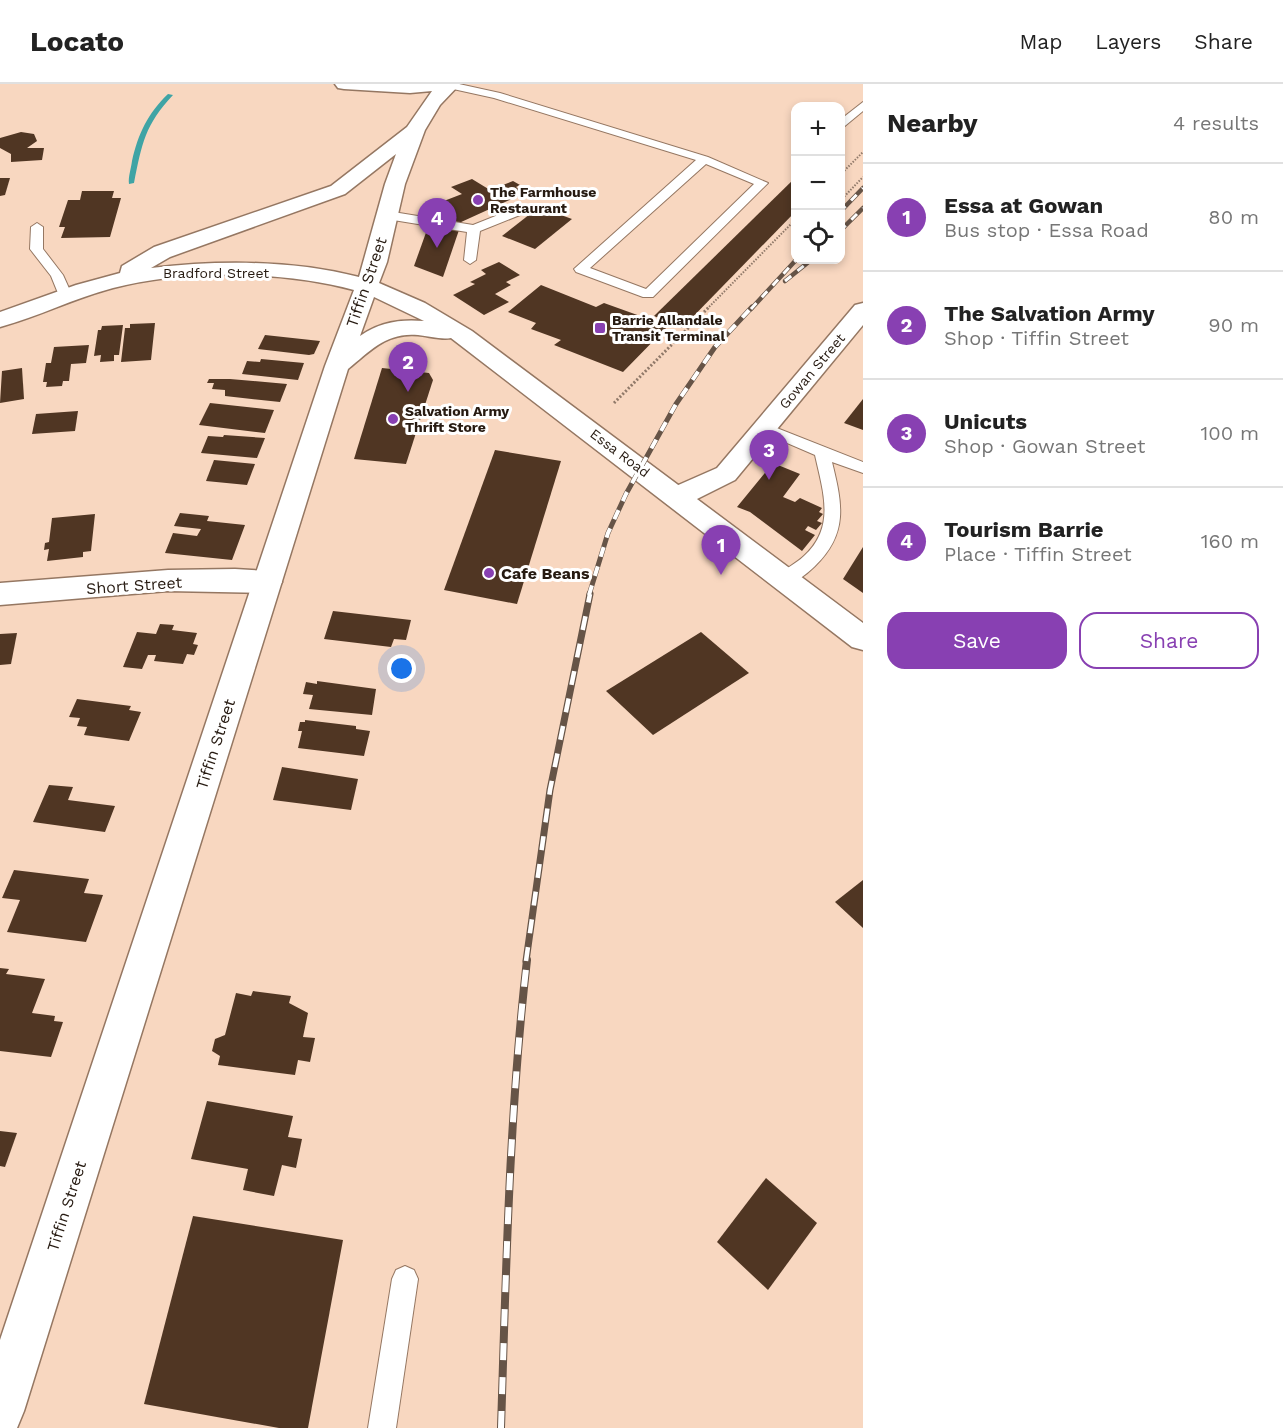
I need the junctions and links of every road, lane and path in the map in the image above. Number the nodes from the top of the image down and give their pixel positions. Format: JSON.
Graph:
{"nodes":[{"id":1,"x":344,"y":84,"type":"edge"},
{"id":2,"x":447,"y":84,"type":"edge"},
{"id":3,"x":863,"y":105,"type":"edge"},
{"id":4,"x":858,"y":115,"type":"edge"},
{"id":5,"x":845,"y":124,"type":"edge"},
{"id":6,"x":415,"y":130,"type":"junction"},
{"id":7,"x":863,"y":152,"type":"edge"},
{"id":8,"x":704,"y":159,"type":"junction"},
{"id":9,"x":845,"y":170,"type":"edge"},
{"id":10,"x":863,"y":177,"type":"edge"},
{"id":11,"x":845,"y":196,"type":"edge"},
{"id":12,"x":521,"y":210,"type":"dead end"},
{"id":13,"x":387,"y":215,"type":"junction"},
{"id":14,"x":791,"y":223,"type":"edge"},
{"id":15,"x":37,"y":227,"type":"dead end"},
{"id":16,"x":474,"y":229,"type":"junction"},
{"id":17,"x":470,"y":260,"type":"dead end"},
{"id":18,"x":114,"y":281,"type":"junction"},
{"id":19,"x":365,"y":286,"type":"junction"},
{"id":20,"x":65,"y":295,"type":"junction"},
{"id":21,"x":863,"y":310,"type":"edge"},
{"id":22,"x":0,"y":320,"type":"edge"},
{"id":23,"x":464,"y":336,"type":"junction"},
{"id":24,"x":337,"y":366,"type":"junction"},
{"id":25,"x":614,"y":404,"type":"dead end"},
{"id":26,"x":764,"y":428,"type":"junction"},
{"id":27,"x":822,"y":452,"type":"junction"},
{"id":28,"x":863,"y":468,"type":"edge"},
{"id":29,"x":677,"y":497,"type":"junction"},
{"id":30,"x":784,"y":580,"type":"junction"},
{"id":31,"x":267,"y":582,"type":"junction"},
{"id":32,"x":0,"y":594,"type":"edge"},
{"id":33,"x":863,"y":639,"type":"edge"},
{"id":34,"x":405,"y":1279,"type":"dead end"},
{"id":35,"x":0,"y":1411,"type":"edge"},
{"id":36,"x":382,"y":1428,"type":"edge"}],
"edges":[{"from":1,"to":2,"type":"street"},
{"from":2,"to":6,"type":"street","name":"Tiffin Street"},
{"from":2,"to":8,"type":"lane"},
{"from":3,"to":4,"type":"lane"},
{"from":4,"to":5,"type":"lane"},
{"from":6,"to":13,"type":"street","name":"Tiffin Street"},
{"from":6,"to":18,"type":"street"},
{"from":7,"to":9,"type":"path"},
{"from":8,"to":8,"type":"lane"},
{"from":10,"to":11,"type":"path"},
{"from":12,"to":16,"type":"lane"},
{"from":13,"to":16,"type":"lane"},
{"from":13,"to":19,"type":"street","name":"Tiffin Street"},
{"from":14,"to":25,"type":"path"},
{"from":15,"to":20,"type":"lane"},
{"from":16,"to":17,"type":"lane"},
{"from":18,"to":19,"type":"street","name":"Bradford Street"},
{"from":18,"to":20,"type":"street","name":"Bradford Street"},
{"from":19,"to":23,"type":"street","name":"Essa Road"},
{"from":19,"to":24,"type":"street","name":"Tiffin Street"},
{"from":20,"to":22,"type":"street","name":"Bradford Street"},
{"from":21,"to":26,"type":"street","name":"Gowan Street"},
{"from":23,"to":24,"type":"street"},
{"from":23,"to":29,"type":"street","name":"Essa Road"},
{"from":24,"to":31,"type":"street","name":"Tiffin Street"},
{"from":26,"to":27,"type":"lane"},
{"from":26,"to":29,"type":"street","name":"Gowan Street"},
{"from":27,"to":28,"type":"lane"},
{"from":27,"to":30,"type":"lane"},
{"from":29,"to":30,"type":"street","name":"Essa Road"},
{"from":30,"to":33,"type":"street","name":"Essa Road"},
{"from":31,"to":32,"type":"street","name":"Short Street"},
{"from":31,"to":35,"type":"street","name":"Tiffin Street"},
{"from":34,"to":36,"type":"lane"}]}
